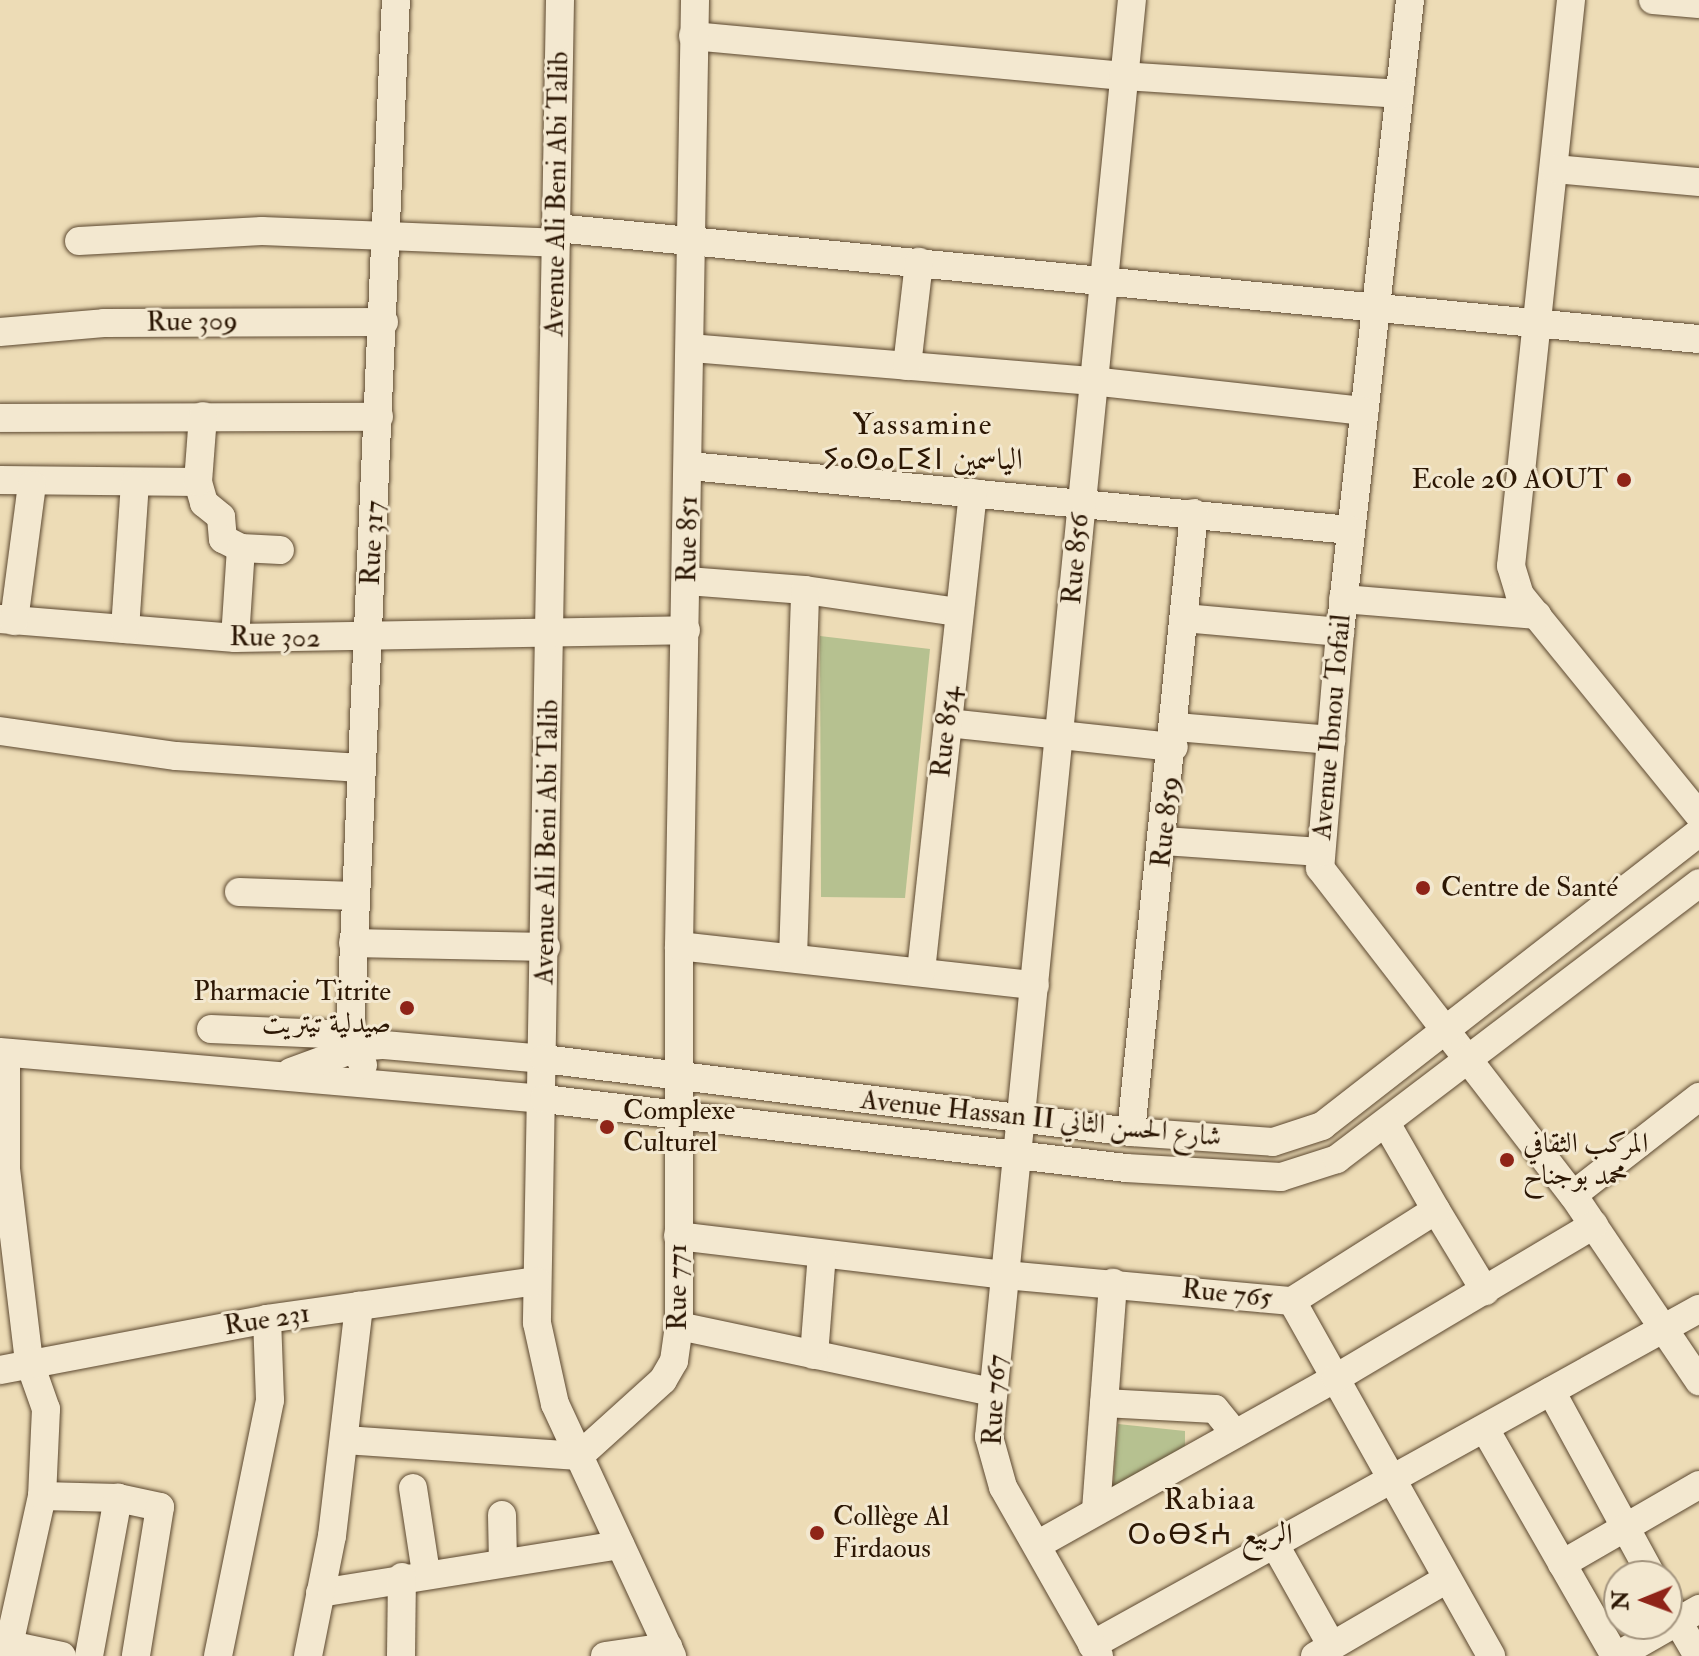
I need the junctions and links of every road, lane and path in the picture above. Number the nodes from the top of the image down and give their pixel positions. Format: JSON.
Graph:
{"nodes":[{"id":1,"x":396,"y":0,"type":"edge"},
{"id":2,"x":560,"y":0,"type":"edge"},
{"id":3,"x":695,"y":0,"type":"edge"},
{"id":4,"x":1132,"y":0,"type":"edge"},
{"id":5,"x":1410,"y":0,"type":"edge"},
{"id":6,"x":1571,"y":0,"type":"edge"},
{"id":7,"x":1653,"y":0,"type":"edge"},
{"id":8,"x":1699,"y":4,"type":"edge"},
{"id":9,"x":693,"y":36,"type":"junction"},
{"id":10,"x":1123,"y":76,"type":"junction"},
{"id":11,"x":1399,"y":94,"type":"junction"},
{"id":12,"x":1555,"y":169,"type":"junction"},
{"id":13,"x":1699,"y":182,"type":"edge"},
{"id":14,"x":383,"y":232,"type":"junction"},
{"id":15,"x":556,"y":236,"type":"junction"},
{"id":16,"x":692,"y":239,"type":"junction"},
{"id":17,"x":79,"y":241,"type":"dead end"},
{"id":18,"x":919,"y":262,"type":"junction"},
{"id":19,"x":1103,"y":277,"type":"junction"},
{"id":20,"x":1376,"y":308,"type":"junction"},
{"id":21,"x":384,"y":322,"type":"junction"},
{"id":22,"x":1537,"y":322,"type":"junction"},
{"id":23,"x":0,"y":332,"type":"edge"},
{"id":24,"x":1699,"y":339,"type":"edge"},
{"id":25,"x":691,"y":348,"type":"junction"},
{"id":26,"x":907,"y":366,"type":"junction"},
{"id":27,"x":1092,"y":381,"type":"junction"},
{"id":28,"x":1364,"y":411,"type":"junction"},
{"id":29,"x":203,"y":416,"type":"junction"},
{"id":30,"x":379,"y":417,"type":"junction"},
{"id":31,"x":0,"y":418,"type":"edge"},
{"id":32,"x":690,"y":466,"type":"junction"},
{"id":33,"x":0,"y":480,"type":"edge"},
{"id":34,"x":198,"y":482,"type":"junction"},
{"id":35,"x":135,"y":483,"type":"junction"},
{"id":36,"x":32,"y":485,"type":"junction"},
{"id":37,"x":973,"y":493,"type":"junction"},
{"id":38,"x":1082,"y":501,"type":"junction"},
{"id":39,"x":1194,"y":513,"type":"junction"},
{"id":40,"x":1350,"y":530,"type":"junction"},
{"id":41,"x":241,"y":548,"type":"junction"},
{"id":42,"x":280,"y":550,"type":"dead end"},
{"id":43,"x":687,"y":581,"type":"junction"},
{"id":44,"x":805,"y":590,"type":"junction"},
{"id":45,"x":1343,"y":599,"type":"junction"},
{"id":46,"x":958,"y":612,"type":"junction"},
{"id":47,"x":1537,"y":615,"type":"junction"},
{"id":48,"x":1184,"y":618,"type":"junction"},
{"id":49,"x":7,"y":620,"type":"edge"},
{"id":50,"x":125,"y":629,"type":"junction"},
{"id":51,"x":686,"y":630,"type":"junction"},
{"id":52,"x":551,"y":632,"type":"junction"},
{"id":53,"x":1340,"y":632,"type":"junction"},
{"id":54,"x":235,"y":638,"type":"junction"},
{"id":55,"x":369,"y":639,"type":"junction"},
{"id":56,"x":948,"y":723,"type":"junction"},
{"id":57,"x":0,"y":731,"type":"edge"},
{"id":58,"x":1059,"y":736,"type":"junction"},
{"id":59,"x":1175,"y":737,"type":"junction"},
{"id":60,"x":1331,"y":740,"type":"junction"},
{"id":61,"x":361,"y":768,"type":"junction"},
{"id":62,"x":1699,"y":815,"type":"edge"},
{"id":63,"x":1699,"y":833,"type":"edge"},
{"id":64,"x":1164,"y":841,"type":"junction"},
{"id":65,"x":1321,"y":852,"type":"junction"},
{"id":66,"x":1699,"y":883,"type":"edge"},
{"id":67,"x":239,"y":892,"type":"dead end"},
{"id":68,"x":355,"y":896,"type":"junction"},
{"id":69,"x":353,"y":943,"type":"junction"},
{"id":70,"x":679,"y":946,"type":"junction"},
{"id":71,"x":546,"y":947,"type":"junction"},
{"id":72,"x":793,"y":958,"type":"junction"},
{"id":73,"x":921,"y":971,"type":"junction"},
{"id":74,"x":1035,"y":985,"type":"junction"},
{"id":75,"x":211,"y":1029,"type":"dead end"},
{"id":76,"x":1444,"y":1030,"type":"junction"},
{"id":77,"x":355,"y":1041,"type":"junction"},
{"id":78,"x":3,"y":1052,"type":"edge"},
{"id":79,"x":544,"y":1059,"type":"junction"},
{"id":80,"x":1467,"y":1061,"type":"junction"},
{"id":81,"x":287,"y":1074,"type":"junction"},
{"id":82,"x":678,"y":1078,"type":"junction"},
{"id":83,"x":363,"y":1082,"type":"junction"},
{"id":84,"x":1699,"y":1097,"type":"edge"},
{"id":85,"x":544,"y":1099,"type":"junction"},
{"id":86,"x":678,"y":1116,"type":"junction"},
{"id":87,"x":1022,"y":1118,"type":"junction"},
{"id":88,"x":1386,"y":1123,"type":"junction"},
{"id":89,"x":1131,"y":1132,"type":"junction"},
{"id":90,"x":1017,"y":1156,"type":"junction"},
{"id":91,"x":3,"y":1170,"type":"edge"},
{"id":92,"x":1573,"y":1195,"type":"junction"},
{"id":93,"x":1436,"y":1210,"type":"junction"},
{"id":94,"x":1594,"y":1225,"type":"junction"},
{"id":95,"x":678,"y":1236,"type":"junction"},
{"id":96,"x":822,"y":1254,"type":"junction"},
{"id":97,"x":1005,"y":1275,"type":"junction"},
{"id":98,"x":536,"y":1281,"type":"junction"},
{"id":99,"x":1113,"y":1283,"type":"junction"},
{"id":100,"x":1485,"y":1291,"type":"junction"},
{"id":101,"x":1292,"y":1301,"type":"junction"},
{"id":102,"x":359,"y":1306,"type":"junction"},
{"id":103,"x":1699,"y":1309,"type":"edge"},
{"id":104,"x":267,"y":1319,"type":"junction"},
{"id":105,"x":679,"y":1326,"type":"junction"},
{"id":106,"x":1666,"y":1327,"type":"junction"},
{"id":107,"x":814,"y":1355,"type":"junction"},
{"id":108,"x":29,"y":1361,"type":"junction"},
{"id":109,"x":0,"y":1370,"type":"edge"},
{"id":110,"x":1336,"y":1378,"type":"junction"},
{"id":111,"x":1699,"y":1381,"type":"edge"},
{"id":112,"x":1551,"y":1391,"type":"junction"},
{"id":113,"x":993,"y":1392,"type":"junction"},
{"id":114,"x":1104,"y":1403,"type":"junction"},
{"id":115,"x":1485,"y":1429,"type":"junction"},
{"id":116,"x":1235,"y":1434,"type":"junction"},
{"id":117,"x":344,"y":1440,"type":"junction"},
{"id":118,"x":579,"y":1456,"type":"junction"},
{"id":119,"x":1391,"y":1480,"type":"junction"},
{"id":120,"x":1699,"y":1485,"type":"edge"},
{"id":121,"x":413,"y":1488,"type":"dead end"},
{"id":122,"x":42,"y":1496,"type":"junction"},
{"id":123,"x":118,"y":1498,"type":"junction"},
{"id":124,"x":1096,"y":1510,"type":"junction"},
{"id":125,"x":502,"y":1515,"type":"dead end"},
{"id":126,"x":1624,"y":1528,"type":"junction"},
{"id":127,"x":620,"y":1545,"type":"junction"},
{"id":128,"x":1037,"y":1545,"type":"junction"},
{"id":129,"x":1275,"y":1545,"type":"junction"},
{"id":130,"x":1643,"y":1560,"type":"edge"},
{"id":131,"x":503,"y":1563,"type":"junction"},
{"id":132,"x":1562,"y":1564,"type":"junction"},
{"id":133,"x":414,"y":1575,"type":"junction"},
{"id":134,"x":1447,"y":1579,"type":"junction"},
{"id":135,"x":320,"y":1593,"type":"junction"},
{"id":136,"x":1683,"y":1616,"type":"edge"},
{"id":137,"x":1639,"y":1640,"type":"edge"},
{"id":138,"x":5,"y":1644,"type":"edge"},
{"id":139,"x":1096,"y":1650,"type":"edge"},
{"id":140,"x":1323,"y":1651,"type":"edge"},
{"id":141,"x":670,"y":1652,"type":"edge"},
{"id":142,"x":62,"y":1656,"type":"edge"},
{"id":143,"x":89,"y":1656,"type":"edge"},
{"id":144,"x":136,"y":1656,"type":"edge"},
{"id":145,"x":218,"y":1656,"type":"edge"},
{"id":146,"x":308,"y":1656,"type":"edge"},
{"id":147,"x":401,"y":1656,"type":"edge"},
{"id":148,"x":605,"y":1656,"type":"edge"},
{"id":149,"x":1491,"y":1656,"type":"edge"},
{"id":150,"x":1616,"y":1656,"type":"edge"},
{"id":151,"x":1698,"y":1656,"type":"edge"}],
"edges":[{"from":1,"to":14,"type":"street","name":"Rue 317"},
{"from":2,"to":15,"type":"street","name":"Avenue Ali Beni Abi Talib"},
{"from":3,"to":9,"type":"street","name":"Rue 851"},
{"from":4,"to":10,"type":"street","name":"Rue 856"},
{"from":5,"to":11,"type":"street","name":"Avenue Ibnou Tofail"},
{"from":6,"to":12,"type":"street"},
{"from":7,"to":8,"type":"street"},
{"from":9,"to":10,"type":"street"},
{"from":9,"to":16,"type":"street","name":"Rue 851"},
{"from":10,"to":11,"type":"street"},
{"from":10,"to":19,"type":"street","name":"Rue 856"},
{"from":11,"to":20,"type":"street","name":"Avenue Ibnou Tofail"},
{"from":12,"to":13,"type":"street"},
{"from":12,"to":22,"type":"street"},
{"from":14,"to":15,"type":"street"},
{"from":14,"to":17,"type":"street"},
{"from":14,"to":21,"type":"street","name":"Rue 317"},
{"from":15,"to":16,"type":"street"},
{"from":15,"to":52,"type":"street","name":"Avenue Ali Beni Abi Talib"},
{"from":16,"to":18,"type":"street"},
{"from":16,"to":25,"type":"street","name":"Rue 851"},
{"from":18,"to":19,"type":"street"},
{"from":18,"to":26,"type":"street"},
{"from":19,"to":20,"type":"street"},
{"from":19,"to":27,"type":"street","name":"Rue 856"},
{"from":20,"to":22,"type":"street"},
{"from":20,"to":28,"type":"street","name":"Avenue Ibnou Tofail"},
{"from":21,"to":23,"type":"street","name":"Rue 309"},
{"from":21,"to":30,"type":"street","name":"Rue 317"},
{"from":22,"to":24,"type":"street"},
{"from":22,"to":47,"type":"street"},
{"from":25,"to":26,"type":"street"},
{"from":25,"to":32,"type":"street","name":"Rue 851"},
{"from":26,"to":27,"type":"street"},
{"from":27,"to":28,"type":"street"},
{"from":27,"to":38,"type":"street","name":"Rue 856"},
{"from":28,"to":40,"type":"street","name":"Avenue Ibnou Tofail"},
{"from":29,"to":30,"type":"street"},
{"from":29,"to":31,"type":"street"},
{"from":29,"to":34,"type":"street"},
{"from":30,"to":55,"type":"street","name":"Rue 317"},
{"from":32,"to":37,"type":"street"},
{"from":32,"to":43,"type":"street","name":"Rue 851"},
{"from":33,"to":36,"type":"street"},
{"from":34,"to":35,"type":"street"},
{"from":34,"to":41,"type":"street"},
{"from":35,"to":36,"type":"street"},
{"from":35,"to":50,"type":"street"},
{"from":36,"to":49,"type":"street"},
{"from":37,"to":38,"type":"street"},
{"from":37,"to":46,"type":"street","name":"Rue 854"},
{"from":38,"to":39,"type":"street"},
{"from":38,"to":58,"type":"street","name":"Rue 856"},
{"from":39,"to":40,"type":"street"},
{"from":39,"to":48,"type":"street","name":"Rue 859"},
{"from":40,"to":45,"type":"street","name":"Avenue Ibnou Tofail"},
{"from":41,"to":42,"type":"street"},
{"from":41,"to":54,"type":"street"},
{"from":43,"to":44,"type":"street"},
{"from":43,"to":51,"type":"street","name":"Rue 851"},
{"from":44,"to":46,"type":"street"},
{"from":44,"to":72,"type":"street"},
{"from":45,"to":47,"type":"street"},
{"from":45,"to":53,"type":"street","name":"Avenue Ibnou Tofail"},
{"from":46,"to":56,"type":"street","name":"Rue 854"},
{"from":47,"to":62,"type":"street"},
{"from":48,"to":53,"type":"street"},
{"from":48,"to":59,"type":"street","name":"Rue 859"},
{"from":49,"to":50,"type":"street","name":"Rue 302"},
{"from":50,"to":54,"type":"street","name":"Rue 302"},
{"from":51,"to":52,"type":"street","name":"Rue 302"},
{"from":51,"to":70,"type":"street","name":"Rue 851"},
{"from":52,"to":55,"type":"street","name":"Rue 302"},
{"from":52,"to":71,"type":"street","name":"Avenue Ali Beni Abi Talib"},
{"from":53,"to":60,"type":"street","name":"Avenue Ibnou Tofail"},
{"from":54,"to":55,"type":"street","name":"Rue 302"},
{"from":55,"to":61,"type":"street","name":"Rue 317"},
{"from":56,"to":58,"type":"street"},
{"from":56,"to":73,"type":"street","name":"Rue 854"},
{"from":57,"to":61,"type":"street"},
{"from":58,"to":59,"type":"street"},
{"from":58,"to":74,"type":"street","name":"Rue 856"},
{"from":59,"to":60,"type":"street"},
{"from":59,"to":64,"type":"street","name":"Rue 859"},
{"from":60,"to":65,"type":"street","name":"Avenue Ibnou Tofail"},
{"from":61,"to":68,"type":"street","name":"Rue 317"},
{"from":63,"to":76,"type":"street","name":"Avenue Hassan II شارع الحسن الثاني"},
{"from":64,"to":65,"type":"street"},
{"from":64,"to":89,"type":"street","name":"Rue 859"},
{"from":65,"to":76,"type":"street","name":"Avenue Ibnou Tofail"},
{"from":66,"to":80,"type":"street","name":"Avenue Hassan II شارع الحسن الثاني"},
{"from":67,"to":68,"type":"street"},
{"from":68,"to":69,"type":"street","name":"Rue 317"},
{"from":69,"to":71,"type":"street"},
{"from":69,"to":77,"type":"street","name":"Rue 317"},
{"from":70,"to":72,"type":"street"},
{"from":70,"to":82,"type":"street","name":"Rue 851"},
{"from":71,"to":79,"type":"street","name":"Avenue Ali Beni Abi Talib"},
{"from":72,"to":73,"type":"street"},
{"from":73,"to":74,"type":"street"},
{"from":74,"to":87,"type":"street","name":"Rue 856"},
{"from":75,"to":77,"type":"street"},
{"from":76,"to":80,"type":"street","name":"Avenue Ibnou Tofail"},
{"from":76,"to":89,"type":"street","name":"Avenue Hassan II شارع الحسن الثاني"},
{"from":77,"to":79,"type":"street","name":"Avenue Hassan II شارع الحسن الثاني"},
{"from":77,"to":81,"type":"street","name":"Avenue Hassan II شارع الحسن الثاني"},
{"from":77,"to":83,"type":"street","name":"Rue 317"},
{"from":78,"to":81,"type":"street","name":"Avenue Hassan II شارع الحسن الثاني"},
{"from":78,"to":91,"type":"street"},
{"from":79,"to":82,"type":"street","name":"Avenue Hassan II شارع الحسن الثاني"},
{"from":79,"to":85,"type":"street","name":"Avenue Ali Beni Abi Talib"},
{"from":80,"to":88,"type":"street","name":"Avenue Hassan II شارع الحسن الثاني"},
{"from":80,"to":92,"type":"street","name":"Avenue Ibnou Tofail"},
{"from":81,"to":83,"type":"street","name":"Avenue Hassan II شارع الحسن الثاني"},
{"from":82,"to":86,"type":"street","name":"Rue 771"},
{"from":82,"to":87,"type":"street","name":"Avenue Hassan II شارع الحسن الثاني"},
{"from":83,"to":85,"type":"street","name":"Avenue Hassan II شارع الحسن الثاني"},
{"from":84,"to":92,"type":"street"},
{"from":85,"to":86,"type":"street","name":"Avenue Hassan II شارع الحسن الثاني"},
{"from":85,"to":98,"type":"street","name":"Avenue Ali Beni Abi Talib"},
{"from":86,"to":90,"type":"street","name":"Avenue Hassan II شارع الحسن الثاني"},
{"from":86,"to":95,"type":"street","name":"Rue 771"},
{"from":87,"to":89,"type":"street","name":"Avenue Hassan II شارع الحسن الثاني"},
{"from":87,"to":90,"type":"street","name":"Rue 767"},
{"from":88,"to":90,"type":"street","name":"Avenue Hassan II شارع الحسن الثاني"},
{"from":88,"to":93,"type":"street"},
{"from":90,"to":97,"type":"street","name":"Rue 767"},
{"from":91,"to":108,"type":"street"},
{"from":92,"to":94,"type":"street","name":"Avenue Ibnou Tofail"},
{"from":93,"to":100,"type":"street"},
{"from":93,"to":101,"type":"street"},
{"from":94,"to":100,"type":"street"},
{"from":94,"to":106,"type":"street","name":"Avenue Ibnou Tofail"},
{"from":95,"to":96,"type":"street","name":"Rue 765"},
{"from":95,"to":105,"type":"street","name":"Rue 771"},
{"from":96,"to":97,"type":"street","name":"Rue 765"},
{"from":96,"to":107,"type":"street"},
{"from":97,"to":99,"type":"street","name":"Rue 765"},
{"from":97,"to":113,"type":"street","name":"Rue 767"},
{"from":98,"to":102,"type":"street","name":"Rue 231"},
{"from":98,"to":118,"type":"street","name":"Avenue Ali Beni Abi Talib"},
{"from":99,"to":101,"type":"street","name":"Rue 765"},
{"from":99,"to":114,"type":"street"},
{"from":100,"to":110,"type":"street"},
{"from":101,"to":110,"type":"street","name":"Rue 765"},
{"from":102,"to":104,"type":"street","name":"Rue 231"},
{"from":102,"to":117,"type":"street"},
{"from":103,"to":106,"type":"street"},
{"from":104,"to":108,"type":"street","name":"Rue 231"},
{"from":104,"to":145,"type":"street"},
{"from":105,"to":107,"type":"street"},
{"from":105,"to":118,"type":"street","name":"Rue 771"},
{"from":106,"to":111,"type":"street","name":"Avenue Ibnou Tofail"},
{"from":106,"to":112,"type":"street"},
{"from":107,"to":113,"type":"street"},
{"from":108,"to":109,"type":"street","name":"Rue 231"},
{"from":108,"to":122,"type":"street"},
{"from":110,"to":116,"type":"street"},
{"from":110,"to":119,"type":"street","name":"Rue 765"},
{"from":112,"to":115,"type":"street"},
{"from":112,"to":126,"type":"street"},
{"from":113,"to":128,"type":"street","name":"Rue 767"},
{"from":114,"to":116,"type":"street"},
{"from":114,"to":124,"type":"street"},
{"from":115,"to":119,"type":"street"},
{"from":115,"to":132,"type":"street"},
{"from":116,"to":124,"type":"street"},
{"from":117,"to":118,"type":"street"},
{"from":117,"to":135,"type":"street"},
{"from":118,"to":127,"type":"street","name":"Avenue Ali Beni Abi Talib"},
{"from":119,"to":129,"type":"street"},
{"from":119,"to":134,"type":"street","name":"Rue 765"},
{"from":120,"to":126,"type":"street"},
{"from":121,"to":133,"type":"street"},
{"from":122,"to":123,"type":"street"},
{"from":122,"to":138,"type":"street"},
{"from":123,"to":143,"type":"street"},
{"from":123,"to":144,"type":"street"},
{"from":124,"to":128,"type":"street"},
{"from":125,"to":131,"type":"street"},
{"from":126,"to":130,"type":"street"},
{"from":126,"to":132,"type":"street"},
{"from":127,"to":131,"type":"street"},
{"from":127,"to":141,"type":"street","name":"Avenue Ali Beni Abi Talib"},
{"from":128,"to":139,"type":"street","name":"Rue 767"},
{"from":129,"to":139,"type":"street"},
{"from":129,"to":140,"type":"street"},
{"from":131,"to":133,"type":"street"},
{"from":132,"to":150,"type":"street"},
{"from":133,"to":135,"type":"street"},
{"from":133,"to":147,"type":"street"},
{"from":134,"to":140,"type":"street"},
{"from":134,"to":149,"type":"street","name":"Rue 765"},
{"from":135,"to":146,"type":"street"},
{"from":136,"to":151,"type":"street"},
{"from":137,"to":150,"type":"street"},
{"from":138,"to":142,"type":"street"},
{"from":141,"to":148,"type":"street"}]}
